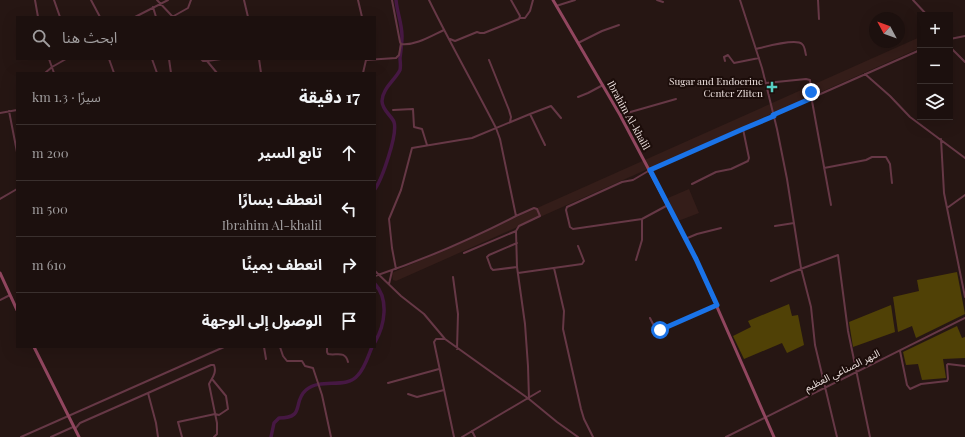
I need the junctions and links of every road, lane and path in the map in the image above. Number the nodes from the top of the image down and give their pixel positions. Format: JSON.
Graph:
{"nodes":[{"id":1,"x":35,"y":0,"type":"edge"},
{"id":2,"x":54,"y":0,"type":"edge"},
{"id":3,"x":91,"y":0,"type":"edge"},
{"id":4,"x":157,"y":0,"type":"edge"},
{"id":5,"x":168,"y":0,"type":"edge"},
{"id":6,"x":191,"y":0,"type":"edge"},
{"id":7,"x":244,"y":0,"type":"edge"},
{"id":8,"x":358,"y":0,"type":"edge"},
{"id":9,"x":392,"y":0,"type":"edge"},
{"id":10,"x":429,"y":0,"type":"edge"},
{"id":11,"x":511,"y":0,"type":"edge"},
{"id":12,"x":533,"y":0,"type":"edge"},
{"id":13,"x":554,"y":0,"type":"edge"},
{"id":14,"x":575,"y":0,"type":"edge"},
{"id":15,"x":658,"y":0,"type":"edge"},
{"id":16,"x":740,"y":0,"type":"edge"},
{"id":17,"x":818,"y":0,"type":"edge"},
{"id":18,"x":912,"y":0,"type":"edge"},
{"id":19,"x":663,"y":2,"type":"dead end"},
{"id":20,"x":161,"y":4,"type":"junction"},
{"id":21,"x":556,"y":6,"type":"junction"},
{"id":22,"x":153,"y":7,"type":"junction"},
{"id":23,"x":924,"y":12,"type":"edge"},
{"id":24,"x":38,"y":16,"type":"edge"},
{"id":25,"x":60,"y":16,"type":"edge"},
{"id":26,"x":99,"y":16,"type":"edge"},
{"id":27,"x":139,"y":16,"type":"edge"},
{"id":28,"x":156,"y":16,"type":"edge"},
{"id":29,"x":172,"y":16,"type":"edge"},
{"id":30,"x":175,"y":16,"type":"edge"},
{"id":31,"x":248,"y":16,"type":"edge"},
{"id":32,"x":362,"y":16,"type":"edge"},
{"id":33,"x":520,"y":18,"type":"junction"},
{"id":34,"x":819,"y":19,"type":"dead end"},
{"id":35,"x":619,"y":25,"type":"dead end"},
{"id":36,"x":444,"y":30,"type":"junction"},
{"id":37,"x":965,"y":36,"type":"edge"},
{"id":38,"x":448,"y":38,"type":"junction"},
{"id":39,"x":953,"y":38,"type":"edge"},
{"id":40,"x":578,"y":43,"type":"junction"},
{"id":41,"x":401,"y":44,"type":"junction"},
{"id":42,"x":951,"y":48,"type":"edge"},
{"id":43,"x":756,"y":50,"type":"junction"},
{"id":44,"x":917,"y":51,"type":"edge"},
{"id":45,"x":806,"y":55,"type":"dead end"},
{"id":46,"x":759,"y":58,"type":"junction"},
{"id":47,"x":376,"y":59,"type":"edge"},
{"id":48,"x":49,"y":60,"type":"edge"},
{"id":49,"x":64,"y":60,"type":"edge"},
{"id":50,"x":109,"y":60,"type":"edge"},
{"id":51,"x":152,"y":60,"type":"edge"},
{"id":52,"x":169,"y":60,"type":"edge"},
{"id":53,"x":202,"y":60,"type":"edge"},
{"id":54,"x":212,"y":60,"type":"edge"},
{"id":55,"x":259,"y":60,"type":"edge"},
{"id":56,"x":366,"y":60,"type":"edge"},
{"id":57,"x":489,"y":60,"type":"dead end"},
{"id":58,"x":207,"y":61,"type":"junction"},
{"id":59,"x":725,"y":61,"type":"dead end"},
{"id":60,"x":965,"y":62,"type":"edge"},
{"id":61,"x":52,"y":67,"type":"junction"},
{"id":62,"x":47,"y":72,"type":"edge"},
{"id":63,"x":54,"y":72,"type":"edge"},
{"id":64,"x":114,"y":72,"type":"edge"},
{"id":65,"x":157,"y":72,"type":"edge"},
{"id":66,"x":172,"y":72,"type":"edge"},
{"id":67,"x":216,"y":72,"type":"edge"},
{"id":68,"x":261,"y":72,"type":"edge"},
{"id":69,"x":363,"y":72,"type":"edge"},
{"id":70,"x":865,"y":74,"type":"junction"},
{"id":71,"x":766,"y":83,"type":"junction"},
{"id":72,"x":603,"y":85,"type":"junction"},
{"id":73,"x":578,"y":96,"type":"dead end"},
{"id":74,"x":812,"y":98,"type":"junction"},
{"id":75,"x":676,"y":99,"type":"dead end"},
{"id":76,"x":16,"y":110,"type":"edge"},
{"id":77,"x":393,"y":110,"type":"dead end"},
{"id":78,"x":9,"y":111,"type":"junction"},
{"id":79,"x":0,"y":112,"type":"edge"},
{"id":80,"x":530,"y":114,"type":"junction"},
{"id":81,"x":620,"y":115,"type":"junction"},
{"id":82,"x":774,"y":116,"type":"junction"},
{"id":83,"x":562,"y":118,"type":"dead end"},
{"id":84,"x":510,"y":122,"type":"junction"},
{"id":85,"x":496,"y":128,"type":"junction"},
{"id":86,"x":743,"y":129,"type":"junction"},
{"id":87,"x":941,"y":139,"type":"junction"},
{"id":88,"x":427,"y":145,"type":"junction"},
{"id":89,"x":545,"y":145,"type":"dead end"},
{"id":90,"x":16,"y":147,"type":"edge"},
{"id":91,"x":965,"y":158,"type":"edge"},
{"id":92,"x":824,"y":168,"type":"junction"},
{"id":93,"x":650,"y":170,"type":"junction"},
{"id":94,"x":892,"y":183,"type":"dead end"},
{"id":95,"x":692,"y":184,"type":"dead end"},
{"id":96,"x":16,"y":190,"type":"edge"},
{"id":97,"x":965,"y":195,"type":"edge"},
{"id":98,"x":0,"y":199,"type":"edge"},
{"id":99,"x":668,"y":205,"type":"junction"},
{"id":100,"x":831,"y":205,"type":"dead end"},
{"id":101,"x":947,"y":208,"type":"junction"},
{"id":102,"x":516,"y":216,"type":"junction"},
{"id":103,"x":642,"y":219,"type":"junction"},
{"id":104,"x":794,"y":223,"type":"junction"},
{"id":105,"x":775,"y":226,"type":"dead end"},
{"id":106,"x":721,"y":228,"type":"dead end"},
{"id":107,"x":516,"y":231,"type":"junction"},
{"id":108,"x":685,"y":239,"type":"junction"},
{"id":109,"x":516,"y":243,"type":"junction"},
{"id":110,"x":578,"y":246,"type":"dead end"},
{"id":111,"x":464,"y":253,"type":"dead end"},
{"id":112,"x":636,"y":260,"type":"dead end"},
{"id":113,"x":517,"y":267,"type":"junction"},
{"id":114,"x":554,"y":268,"type":"junction"},
{"id":115,"x":801,"y":268,"type":"junction"},
{"id":116,"x":396,"y":269,"type":"junction"},
{"id":117,"x":376,"y":271,"type":"edge"},
{"id":118,"x":392,"y":271,"type":"junction"},
{"id":119,"x":0,"y":273,"type":"edge"},
{"id":120,"x":518,"y":273,"type":"junction"},
{"id":121,"x":379,"y":275,"type":"junction"},
{"id":122,"x":376,"y":276,"type":"edge"},
{"id":123,"x":453,"y":277,"type":"dead end"},
{"id":124,"x":771,"y":281,"type":"dead end"},
{"id":125,"x":389,"y":284,"type":"junction"},
{"id":126,"x":10,"y":295,"type":"junction"},
{"id":127,"x":965,"y":297,"type":"edge"},
{"id":128,"x":0,"y":300,"type":"edge"},
{"id":129,"x":717,"y":305,"type":"junction"},
{"id":130,"x":16,"y":308,"type":"edge"},
{"id":131,"x":650,"y":318,"type":"dead end"},
{"id":132,"x":965,"y":318,"type":"edge"},
{"id":133,"x":444,"y":339,"type":"junction"},
{"id":134,"x":34,"y":348,"type":"edge"},
{"id":135,"x":222,"y":348,"type":"edge"},
{"id":136,"x":264,"y":348,"type":"edge"},
{"id":137,"x":280,"y":348,"type":"edge"},
{"id":138,"x":327,"y":348,"type":"edge"},
{"id":139,"x":457,"y":349,"type":"junction"},
{"id":140,"x":900,"y":351,"type":"junction"},
{"id":141,"x":266,"y":359,"type":"dead end"},
{"id":142,"x":348,"y":362,"type":"dead end"},
{"id":143,"x":965,"y":366,"type":"edge"},
{"id":144,"x":439,"y":369,"type":"junction"},
{"id":145,"x":857,"y":372,"type":"junction"},
{"id":146,"x":212,"y":379,"type":"junction"},
{"id":147,"x":388,"y":383,"type":"dead end"},
{"id":148,"x":824,"y":388,"type":"junction"},
{"id":149,"x":444,"y":390,"type":"junction"},
{"id":150,"x":540,"y":392,"type":"dead end"},
{"id":151,"x":148,"y":393,"type":"junction"},
{"id":152,"x":408,"y":394,"type":"dead end"},
{"id":153,"x":529,"y":399,"type":"junction"},
{"id":154,"x":215,"y":414,"type":"junction"},
{"id":155,"x":68,"y":416,"type":"junction"},
{"id":156,"x":766,"y":417,"type":"junction"},
{"id":157,"x":74,"y":428,"type":"junction"},
{"id":158,"x":472,"y":431,"type":"junction"},
{"id":159,"x":20,"y":437,"type":"edge"},
{"id":160,"x":51,"y":437,"type":"edge"},
{"id":161,"x":79,"y":437,"type":"edge"},
{"id":162,"x":158,"y":437,"type":"edge"},
{"id":163,"x":182,"y":437,"type":"edge"},
{"id":164,"x":214,"y":437,"type":"edge"},
{"id":165,"x":331,"y":437,"type":"edge"},
{"id":166,"x":454,"y":437,"type":"edge"},
{"id":167,"x":462,"y":437,"type":"edge"},
{"id":168,"x":475,"y":437,"type":"edge"},
{"id":169,"x":578,"y":437,"type":"edge"},
{"id":170,"x":593,"y":437,"type":"edge"},
{"id":171,"x":726,"y":437,"type":"edge"},
{"id":172,"x":774,"y":437,"type":"edge"},
{"id":173,"x":837,"y":437,"type":"edge"},
{"id":174,"x":870,"y":437,"type":"edge"}],
"edges":[{"from":1,"to":24,"type":"street"},
{"from":2,"to":25,"type":"street"},
{"from":3,"to":26,"type":"street"},
{"from":4,"to":20,"type":"street"},
{"from":5,"to":20,"type":"street"},
{"from":6,"to":30,"type":"street"},
{"from":7,"to":31,"type":"street"},
{"from":8,"to":32,"type":"street"},
{"from":9,"to":41,"type":"street"},
{"from":10,"to":36,"type":"street"},
{"from":11,"to":33,"type":"street"},
{"from":12,"to":33,"type":"street"},
{"from":13,"to":21,"type":"street","name":"Ibrahim Al-khalil"},
{"from":14,"to":21,"type":"street"},
{"from":15,"to":19,"type":"street"},
{"from":16,"to":43,"type":"street"},
{"from":17,"to":34,"type":"street"},
{"from":18,"to":23,"type":"street"},
{"from":20,"to":22,"type":"street"},
{"from":20,"to":29,"type":"street"},
{"from":21,"to":40,"type":"street","name":"Ibrahim Al-khalil"},
{"from":22,"to":27,"type":"street"},
{"from":22,"to":28,"type":"street"},
{"from":33,"to":38,"type":"street"},
{"from":35,"to":40,"type":"street"},
{"from":36,"to":38,"type":"street"},
{"from":36,"to":41,"type":"street"},
{"from":37,"to":39,"type":"street"},
{"from":38,"to":85,"type":"street"},
{"from":40,"to":72,"type":"street","name":"Ibrahim Al-khalil"},
{"from":41,"to":47,"type":"street"},
{"from":42,"to":60,"type":"street"},
{"from":43,"to":45,"type":"street"},
{"from":43,"to":46,"type":"street"},
{"from":44,"to":70,"type":"street"},
{"from":46,"to":59,"type":"street"},
{"from":46,"to":71,"type":"street"},
{"from":48,"to":61,"type":"street"},
{"from":49,"to":61,"type":"street"},
{"from":50,"to":64,"type":"street"},
{"from":51,"to":65,"type":"street"},
{"from":52,"to":66,"type":"street"},
{"from":53,"to":58,"type":"street"},
{"from":54,"to":58,"type":"street"},
{"from":55,"to":68,"type":"street"},
{"from":56,"to":69,"type":"street"},
{"from":57,"to":84,"type":"street"},
{"from":58,"to":67,"type":"street"},
{"from":61,"to":62,"type":"street"},
{"from":61,"to":63,"type":"street"},
{"from":70,"to":74,"type":"street"},
{"from":70,"to":87,"type":"street"},
{"from":71,"to":74,"type":"street"},
{"from":71,"to":82,"type":"street"},
{"from":72,"to":73,"type":"street"},
{"from":72,"to":81,"type":"street","name":"Ibrahim Al-khalil"},
{"from":74,"to":82,"type":"street"},
{"from":74,"to":92,"type":"street"},
{"from":75,"to":81,"type":"street"},
{"from":76,"to":78,"type":"street"},
{"from":77,"to":88,"type":"street"},
{"from":78,"to":79,"type":"street"},
{"from":78,"to":90,"type":"street"},
{"from":80,"to":83,"type":"street"},
{"from":80,"to":84,"type":"street"},
{"from":80,"to":89,"type":"street"},
{"from":81,"to":93,"type":"street","name":"Ibrahim Al-khalil"},
{"from":82,"to":86,"type":"street"},
{"from":82,"to":104,"type":"street"},
{"from":84,"to":85,"type":"street"},
{"from":85,"to":88,"type":"street"},
{"from":85,"to":102,"type":"street"},
{"from":86,"to":93,"type":"street"},
{"from":86,"to":95,"type":"street"},
{"from":87,"to":91,"type":"street"},
{"from":87,"to":101,"type":"street"},
{"from":88,"to":116,"type":"street"},
{"from":92,"to":94,"type":"street"},
{"from":92,"to":100,"type":"street"},
{"from":93,"to":99,"type":"street","name":"Ibrahim Al-khalil"},
{"from":93,"to":103,"type":"street"},
{"from":96,"to":98,"type":"street"},
{"from":97,"to":101,"type":"street"},
{"from":99,"to":103,"type":"street"},
{"from":99,"to":108,"type":"street","name":"Ibrahim Al-khalil"},
{"from":101,"to":127,"type":"street"},
{"from":102,"to":107,"type":"street"},
{"from":102,"to":116,"type":"street"},
{"from":103,"to":112,"type":"street"},
{"from":104,"to":105,"type":"street"},
{"from":104,"to":115,"type":"street"},
{"from":106,"to":108,"type":"street"},
{"from":107,"to":109,"type":"street"},
{"from":107,"to":111,"type":"street"},
{"from":108,"to":129,"type":"street","name":"Ibrahim Al-khalil"},
{"from":109,"to":113,"type":"street"},
{"from":109,"to":113,"type":"street"},
{"from":110,"to":114,"type":"street"},
{"from":113,"to":120,"type":"street"},
{"from":114,"to":120,"type":"street"},
{"from":114,"to":170,"type":"street"},
{"from":115,"to":124,"type":"street"},
{"from":115,"to":145,"type":"street"},
{"from":115,"to":148,"type":"street"},
{"from":116,"to":118,"type":"street"},
{"from":117,"to":121,"type":"street"},
{"from":118,"to":121,"type":"street"},
{"from":118,"to":125,"type":"street"},
{"from":119,"to":126,"type":"street"},
{"from":120,"to":153,"type":"street"},
{"from":121,"to":122,"type":"street"},
{"from":121,"to":125,"type":"street"},
{"from":123,"to":139,"type":"street"},
{"from":125,"to":133,"type":"street"},
{"from":126,"to":128,"type":"street"},
{"from":126,"to":130,"type":"street"},
{"from":129,"to":131,"type":"street"},
{"from":129,"to":156,"type":"street","name":"Ibrahim Al-khalil"},
{"from":132,"to":140,"type":"street","name":"النهر الصناعي العظيم"},
{"from":133,"to":139,"type":"street"},
{"from":133,"to":144,"type":"street"},
{"from":134,"to":155,"type":"street"},
{"from":135,"to":155,"type":"street"},
{"from":136,"to":141,"type":"street"},
{"from":137,"to":165,"type":"street"},
{"from":138,"to":142,"type":"street"},
{"from":139,"to":153,"type":"street"},
{"from":140,"to":143,"type":"street"},
{"from":140,"to":145,"type":"street","name":"النهر الصناعي العظيم"},
{"from":144,"to":147,"type":"street"},
{"from":144,"to":149,"type":"street"},
{"from":145,"to":148,"type":"street","name":"النهر الصناعي العظيم"},
{"from":145,"to":174,"type":"street"},
{"from":146,"to":151,"type":"street"},
{"from":146,"to":154,"type":"street"},
{"from":146,"to":154,"type":"street"},
{"from":148,"to":156,"type":"street","name":"النهر الصناعي العظيم"},
{"from":148,"to":173,"type":"street"},
{"from":149,"to":152,"type":"street"},
{"from":149,"to":166,"type":"street"},
{"from":150,"to":153,"type":"street"},
{"from":151,"to":157,"type":"street"},
{"from":151,"to":162,"type":"street"},
{"from":153,"to":158,"type":"street"},
{"from":153,"to":169,"type":"street"},
{"from":154,"to":163,"type":"street"},
{"from":154,"to":164,"type":"street"},
{"from":155,"to":157,"type":"street"},
{"from":155,"to":159,"type":"street"},
{"from":156,"to":171,"type":"street","name":"النهر الصناعي العظيم"},
{"from":156,"to":172,"type":"street","name":"Ibrahim Al-khalil"},
{"from":157,"to":160,"type":"street"},
{"from":157,"to":161,"type":"street"},
{"from":158,"to":167,"type":"street"},
{"from":158,"to":168,"type":"street"}]}
